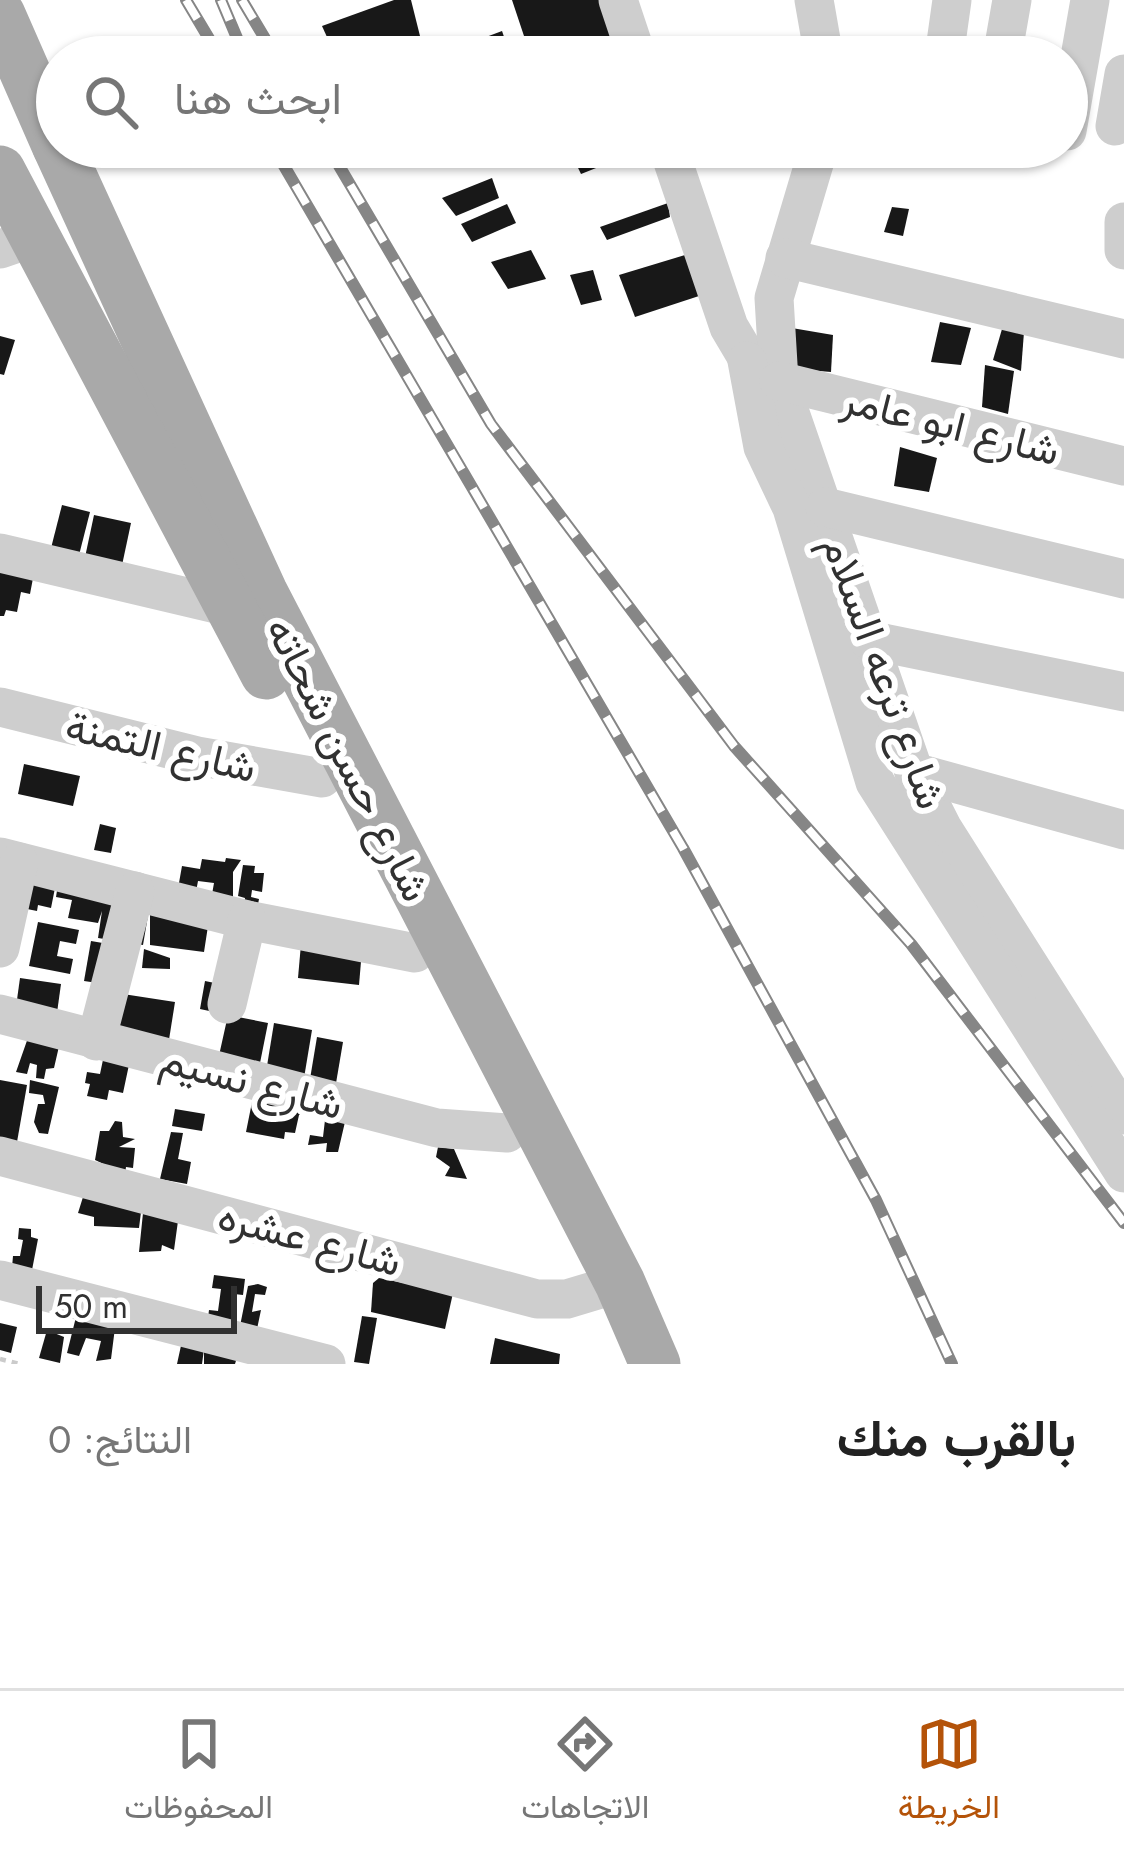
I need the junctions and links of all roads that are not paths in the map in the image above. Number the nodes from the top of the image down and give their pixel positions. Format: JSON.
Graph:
{"nodes":[{"id":1,"x":618,"y":0,"type":"edge"},
{"id":2,"x":814,"y":0,"type":"edge"},
{"id":3,"x":952,"y":0,"type":"edge"},
{"id":4,"x":1012,"y":0,"type":"edge"},
{"id":5,"x":1090,"y":0,"type":"edge"},
{"id":6,"x":0,"y":15,"type":"edge"},
{"id":7,"x":630,"y":36,"type":"edge"},
{"id":8,"x":820,"y":36,"type":"edge"},
{"id":9,"x":947,"y":36,"type":"edge"},
{"id":10,"x":1006,"y":36,"type":"edge"},
{"id":11,"x":1084,"y":36,"type":"edge"},
{"id":12,"x":1124,"y":74,"type":"edge"},
{"id":13,"x":36,"y":98,"type":"edge"},
{"id":14,"x":1115,"y":127,"type":"dead end"},
{"id":15,"x":64,"y":168,"type":"edge"},
{"id":16,"x":675,"y":168,"type":"edge"},
{"id":17,"x":812,"y":168,"type":"edge"},
{"id":18,"x":0,"y":171,"type":"edge"},
{"id":19,"x":1124,"y":222,"type":"edge"},
{"id":20,"x":17,"y":243,"type":"edge"},
{"id":21,"x":1124,"y":250,"type":"edge"},
{"id":22,"x":785,"y":258,"type":"junction"},
{"id":23,"x":1124,"y":339,"type":"edge"},
{"id":24,"x":120,"y":348,"type":"junction"},
{"id":25,"x":763,"y":371,"type":"junction"},
{"id":26,"x":1124,"y":466,"type":"edge"},
{"id":27,"x":825,"y":507,"type":"junction"},
{"id":28,"x":0,"y":553,"type":"edge"},
{"id":29,"x":1124,"y":579,"type":"edge"},
{"id":30,"x":246,"y":599,"type":"junction"},
{"id":31,"x":869,"y":640,"type":"junction"},
{"id":32,"x":1124,"y":692,"type":"edge"},
{"id":33,"x":0,"y":707,"type":"edge"},
{"id":34,"x":914,"y":772,"type":"junction"},
{"id":35,"x":322,"y":778,"type":"junction"},
{"id":36,"x":1124,"y":830,"type":"edge"},
{"id":37,"x":10,"y":859,"type":"edge"},
{"id":38,"x":134,"y":891,"type":"junction"},
{"id":39,"x":247,"y":920,"type":"junction"},
{"id":40,"x":0,"y":948,"type":"edge"},
{"id":41,"x":416,"y":953,"type":"junction"},
{"id":42,"x":227,"y":1004,"type":"dead end"},
{"id":43,"x":0,"y":1014,"type":"edge"},
{"id":44,"x":97,"y":1041,"type":"junction"},
{"id":45,"x":1124,"y":1115,"type":"edge"},
{"id":46,"x":507,"y":1133,"type":"junction"},
{"id":47,"x":0,"y":1156,"type":"edge"},
{"id":48,"x":1124,"y":1173,"type":"edge"},
{"id":49,"x":0,"y":1280,"type":"edge"},
{"id":50,"x":606,"y":1289,"type":"junction"},
{"id":51,"x":326,"y":1364,"type":"edge"},
{"id":52,"x":625,"y":1364,"type":"edge"},
{"id":53,"x":656,"y":1364,"type":"edge"}],
"edges":[{"from":1,"to":7,"type":"street"},
{"from":2,"to":8,"type":"street"},
{"from":3,"to":9,"type":"street"},
{"from":4,"to":10,"type":"street"},
{"from":5,"to":11,"type":"street"},
{"from":6,"to":13,"type":"main road","name":"شارع حسن شحاته"},
{"from":12,"to":14,"type":"street"},
{"from":15,"to":24,"type":"main road","name":"شارع حسن شحاته"},
{"from":16,"to":25,"type":"street"},
{"from":17,"to":22,"type":"street","name":"شارع ترعه السلام"},
{"from":18,"to":20,"type":"main road","name":"شارع حسن شحاته"},
{"from":19,"to":21,"type":"street"},
{"from":20,"to":24,"type":"main road","name":"شارع حسن شحاته"},
{"from":22,"to":23,"type":"street"},
{"from":22,"to":25,"type":"street","name":"شارع ترعه السلام"},
{"from":24,"to":30,"type":"main road","name":"شارع حسن شحاته"},
{"from":25,"to":26,"type":"street","name":"شارع ابو عامر"},
{"from":25,"to":27,"type":"street","name":"شارع ترعه السلام"},
{"from":25,"to":48,"type":"street"},
{"from":27,"to":29,"type":"street"},
{"from":27,"to":31,"type":"street","name":"شارع ترعه السلام"},
{"from":28,"to":30,"type":"street"},
{"from":30,"to":35,"type":"main road","name":"شارع حسن شحاته"},
{"from":30,"to":50,"type":"main road","name":"شارع حسن شحاته"},
{"from":31,"to":32,"type":"street"},
{"from":31,"to":34,"type":"street","name":"شارع ترعه السلام"},
{"from":33,"to":35,"type":"street","name":"شارع التمنة"},
{"from":34,"to":36,"type":"street"},
{"from":34,"to":45,"type":"street","name":"شارع ترعه السلام"},
{"from":35,"to":41,"type":"main road","name":"شارع حسن شحاته"},
{"from":37,"to":38,"type":"street"},
{"from":37,"to":40,"type":"street"},
{"from":38,"to":39,"type":"street"},
{"from":38,"to":44,"type":"street"},
{"from":39,"to":41,"type":"street"},
{"from":39,"to":42,"type":"street"},
{"from":41,"to":46,"type":"main road","name":"شارع حسن شحاته"},
{"from":43,"to":44,"type":"street","name":"شارع نسيم"},
{"from":44,"to":46,"type":"street","name":"شارع نسيم"},
{"from":46,"to":50,"type":"main road","name":"شارع حسن شحاته"},
{"from":47,"to":50,"type":"street","name":"شارع عشره"},
{"from":49,"to":51,"type":"street"},
{"from":50,"to":52,"type":"main road","name":"شارع حسن شحاته"},
{"from":50,"to":53,"type":"main road","name":"شارع حسن شحاته"}]}
